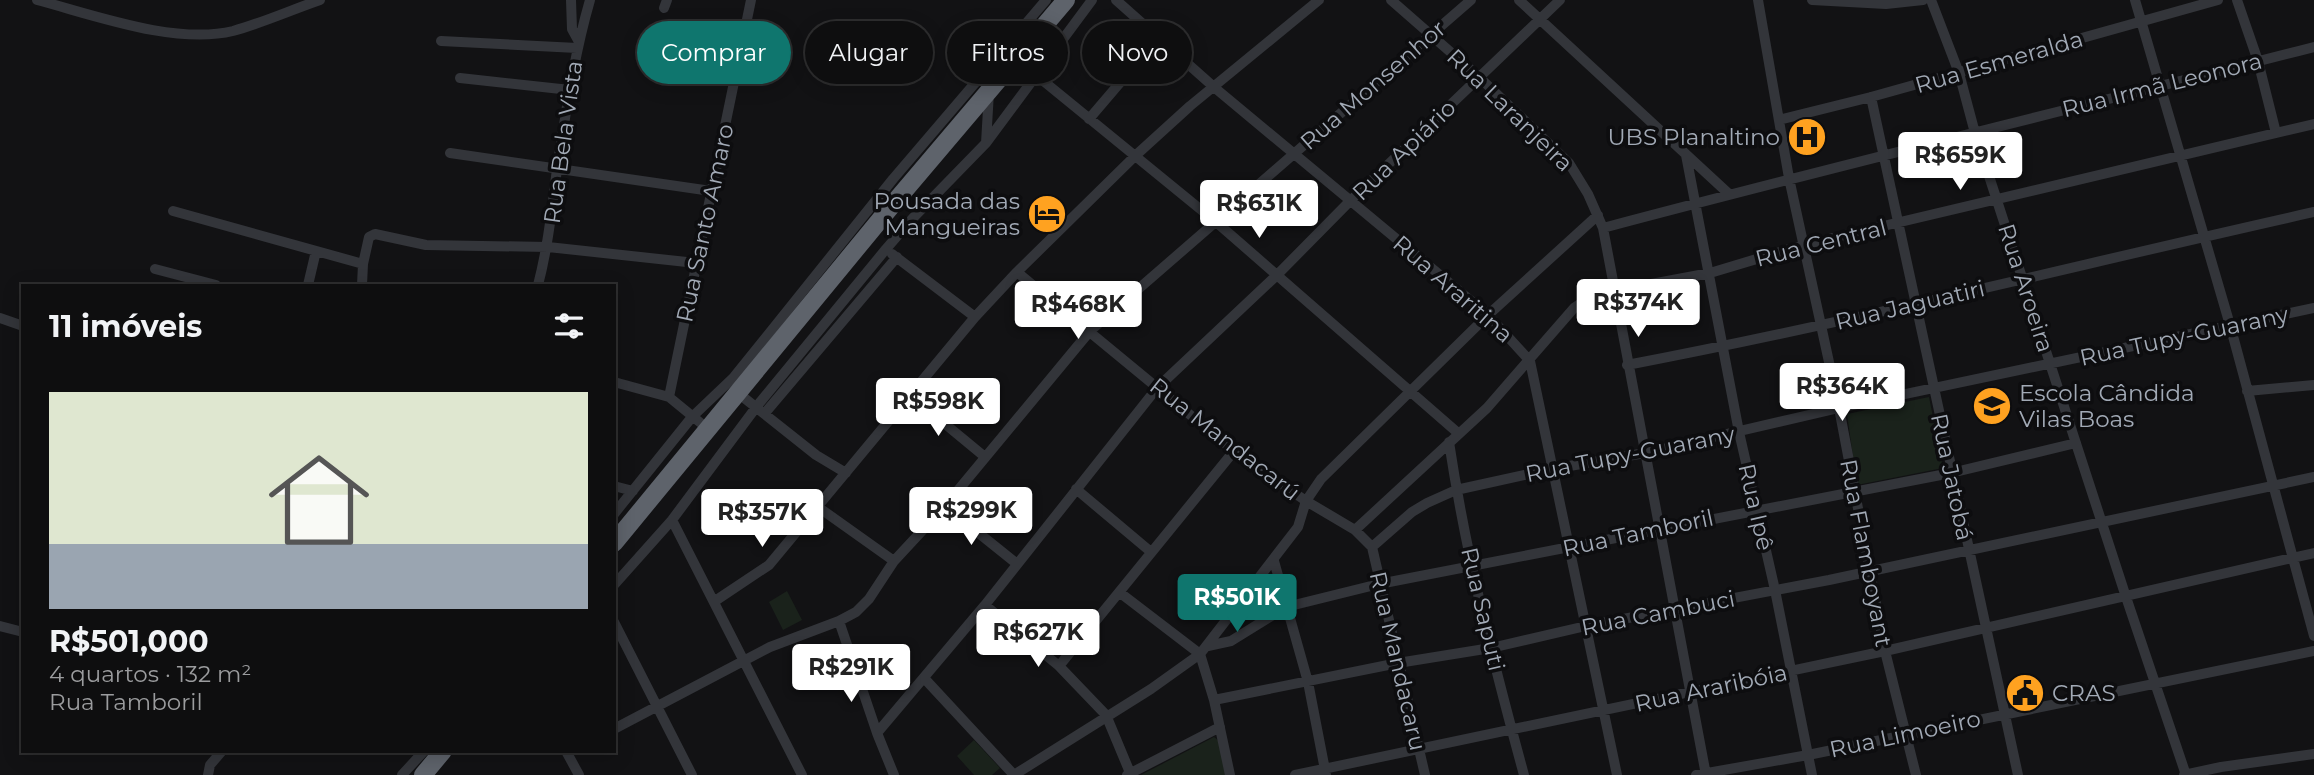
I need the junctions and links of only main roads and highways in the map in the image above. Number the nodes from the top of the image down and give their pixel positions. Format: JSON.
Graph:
{"nodes":[{"id":1,"x":1066,"y":0,"type":"edge"},
{"id":2,"x":616,"y":542,"type":"edge"},
{"id":3,"x":441,"y":753,"type":"edge"},
{"id":4,"x":423,"y":775,"type":"edge"}],
"edges":[{"from":1,"to":2,"type":"highway"},
{"from":3,"to":4,"type":"highway"}]}
